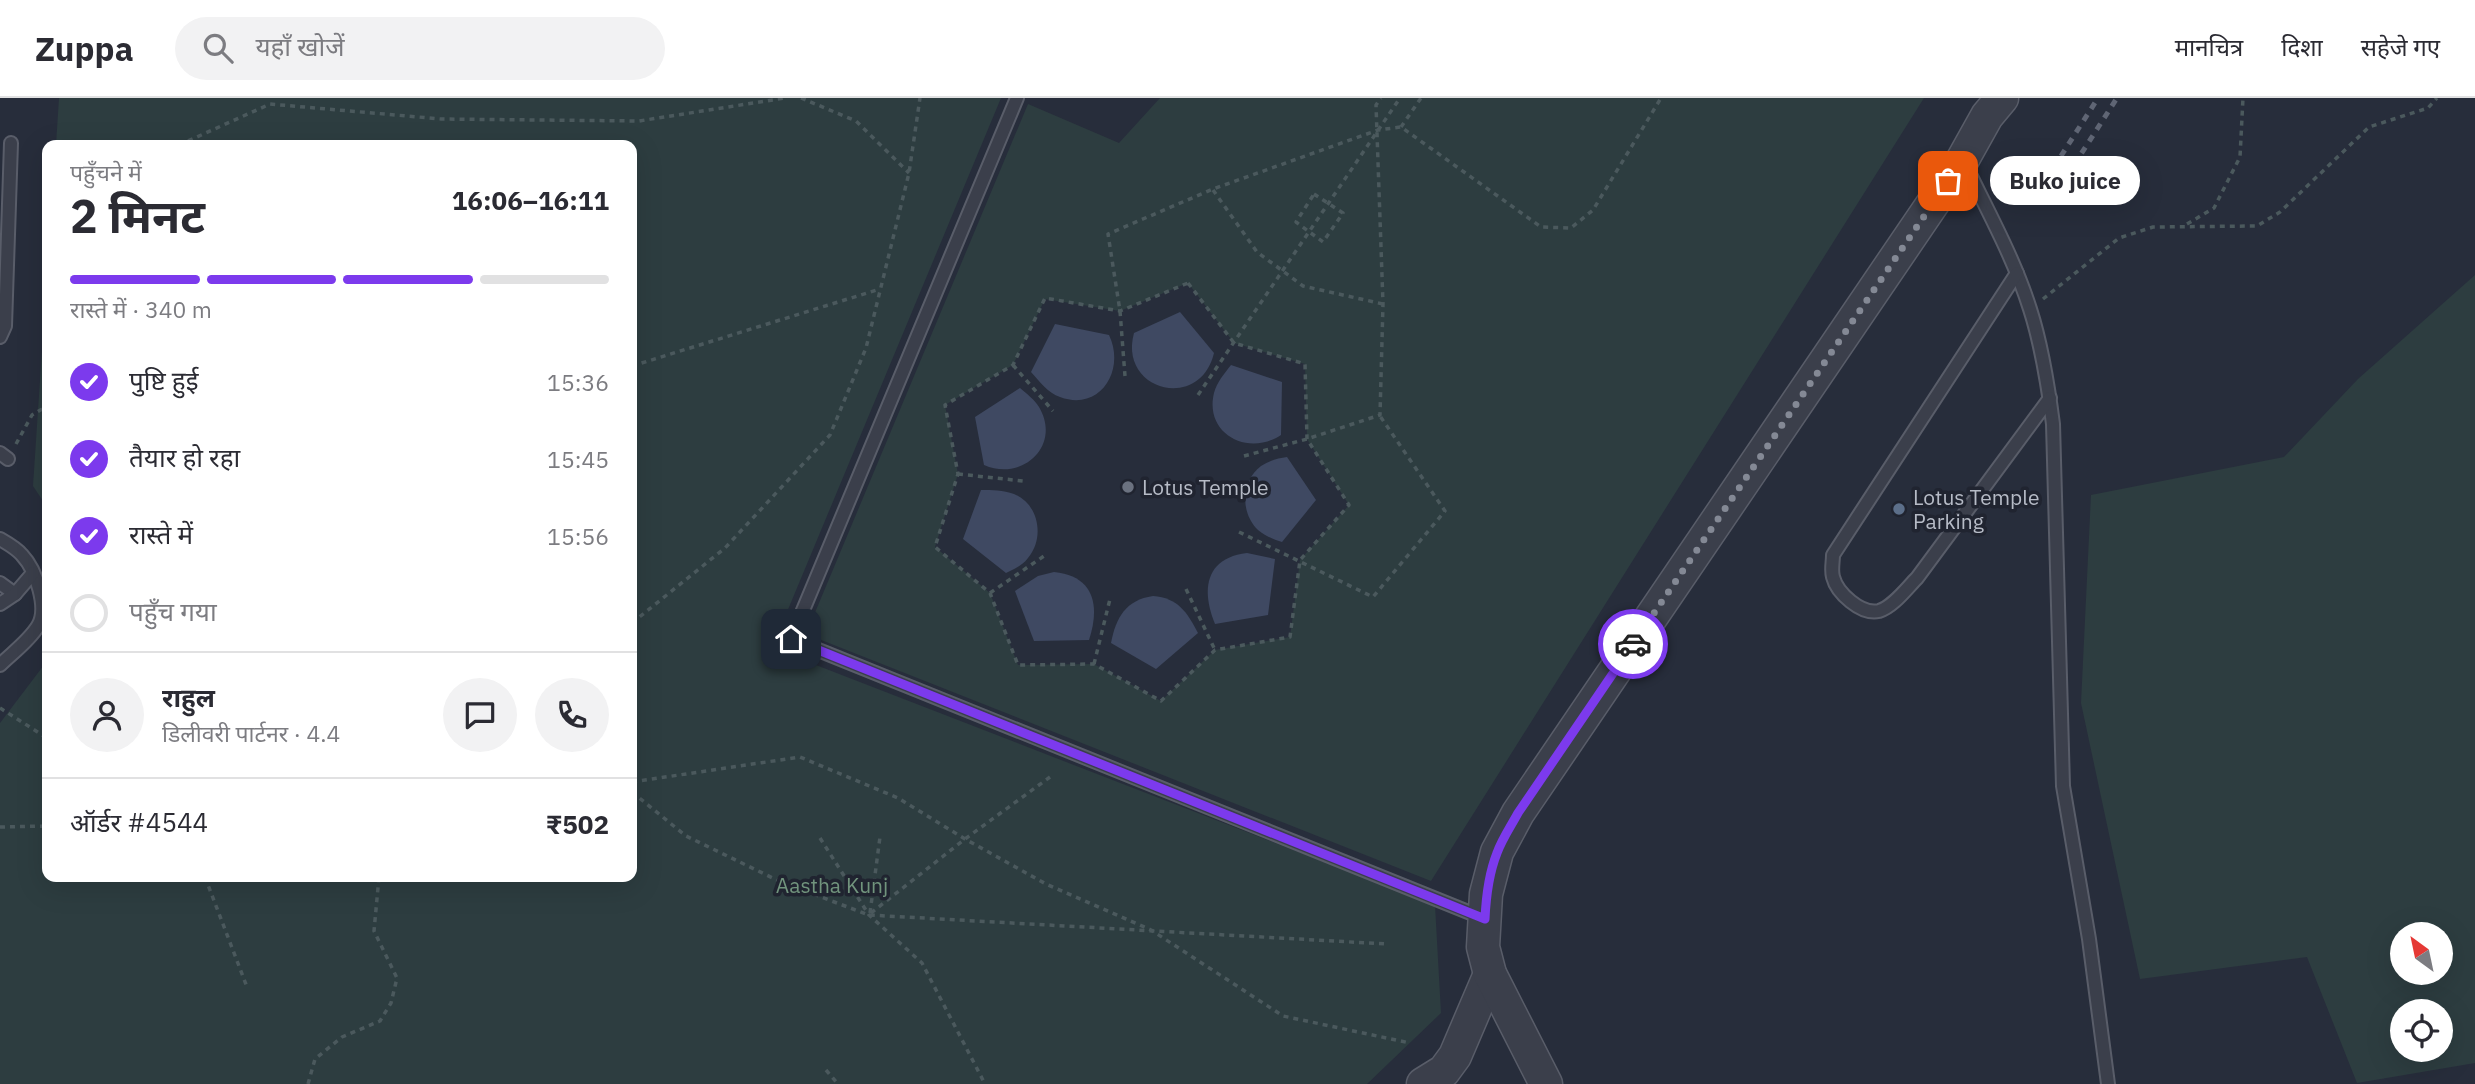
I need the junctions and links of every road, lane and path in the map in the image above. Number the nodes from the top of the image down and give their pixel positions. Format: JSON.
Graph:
{"nodes":[{"id":1,"x":785,"y":98,"type":"edge"},
{"id":2,"x":801,"y":98,"type":"edge"},
{"id":3,"x":920,"y":98,"type":"edge"},
{"id":4,"x":1017,"y":98,"type":"edge"},
{"id":5,"x":1381,"y":98,"type":"edge"},
{"id":6,"x":1400,"y":98,"type":"edge"},
{"id":7,"x":1421,"y":98,"type":"edge"},
{"id":8,"x":1661,"y":98,"type":"edge"},
{"id":9,"x":2002,"y":98,"type":"edge"},
{"id":10,"x":2243,"y":98,"type":"edge"},
{"id":11,"x":2437,"y":98,"type":"edge"},
{"id":12,"x":1401,"y":127,"type":"junction"},
{"id":13,"x":1378,"y":130,"type":"junction"},
{"id":14,"x":190,"y":140,"type":"edge"},
{"id":15,"x":11,"y":144,"type":"dead end"},
{"id":16,"x":1963,"y":159,"type":"junction"},
{"id":17,"x":909,"y":173,"type":"junction"},
{"id":18,"x":1213,"y":190,"type":"junction"},
{"id":19,"x":1328,"y":203,"type":"junction"},
{"id":20,"x":2182,"y":226,"type":"junction"},
{"id":21,"x":1310,"y":231,"type":"junction"},
{"id":22,"x":1282,"y":271,"type":"junction"},
{"id":23,"x":2017,"y":273,"type":"junction"},
{"id":24,"x":880,"y":289,"type":"junction"},
{"id":25,"x":1383,"y":304,"type":"junction"},
{"id":26,"x":2030,"y":309,"type":"junction"},
{"id":27,"x":1120,"y":311,"type":"junction"},
{"id":28,"x":0,"y":337,"type":"edge"},
{"id":29,"x":1234,"y":343,"type":"junction"},
{"id":30,"x":637,"y":364,"type":"edge"},
{"id":31,"x":1013,"y":365,"type":"junction"},
{"id":32,"x":1125,"y":376,"type":"dead end"},
{"id":33,"x":1198,"y":394,"type":"dead end"},
{"id":34,"x":2050,"y":398,"type":"junction"},
{"id":35,"x":42,"y":409,"type":"edge"},
{"id":36,"x":1053,"y":411,"type":"dead end"},
{"id":37,"x":1380,"y":415,"type":"junction"},
{"id":38,"x":1307,"y":439,"type":"junction"},
{"id":39,"x":4,"y":456,"type":"edge"},
{"id":40,"x":1244,"y":456,"type":"dead end"},
{"id":41,"x":958,"y":474,"type":"junction"},
{"id":42,"x":1023,"y":481,"type":"dead end"},
{"id":43,"x":1239,"y":532,"type":"dead end"},
{"id":44,"x":0,"y":539,"type":"edge"},
{"id":45,"x":1044,"y":556,"type":"dead end"},
{"id":46,"x":1300,"y":560,"type":"junction"},
{"id":47,"x":33,"y":573,"type":"junction"},
{"id":48,"x":0,"y":583,"type":"edge"},
{"id":49,"x":1186,"y":589,"type":"dead end"},
{"id":50,"x":990,"y":593,"type":"junction"},
{"id":51,"x":15,"y":594,"type":"junction"},
{"id":52,"x":1110,"y":599,"type":"dead end"},
{"id":53,"x":0,"y":604,"type":"edge"},
{"id":54,"x":637,"y":619,"type":"edge"},
{"id":55,"x":1215,"y":650,"type":"junction"},
{"id":56,"x":1094,"y":664,"type":"junction"},
{"id":57,"x":0,"y":665,"type":"edge"},
{"id":58,"x":0,"y":708,"type":"edge"},
{"id":59,"x":42,"y":735,"type":"edge"},
{"id":60,"x":1050,"y":777,"type":"dead end"},
{"id":61,"x":637,"y":781,"type":"edge"},
{"id":62,"x":637,"y":796,"type":"edge"},
{"id":63,"x":0,"y":827,"type":"edge"},
{"id":64,"x":42,"y":827,"type":"edge"},
{"id":65,"x":880,"y":837,"type":"dead end"},
{"id":66,"x":820,"y":838,"type":"dead end"},
{"id":67,"x":965,"y":839,"type":"junction"},
{"id":68,"x":207,"y":882,"type":"edge"},
{"id":69,"x":376,"y":882,"type":"edge"},
{"id":70,"x":869,"y":915,"type":"junction"},
{"id":71,"x":1485,"y":919,"type":"junction"},
{"id":72,"x":1151,"y":930,"type":"junction"},
{"id":73,"x":1387,"y":944,"type":"dead end"},
{"id":74,"x":1490,"y":974,"type":"junction"},
{"id":75,"x":247,"y":987,"type":"dead end"},
{"id":76,"x":1410,"y":1043,"type":"dead end"},
{"id":77,"x":826,"y":1070,"type":"dead end"},
{"id":78,"x":984,"y":1082,"type":"edge"},
{"id":79,"x":308,"y":1084,"type":"edge"},
{"id":80,"x":838,"y":1084,"type":"edge"},
{"id":81,"x":976,"y":1084,"type":"edge"},
{"id":82,"x":1423,"y":1084,"type":"edge"},
{"id":83,"x":1546,"y":1084,"type":"edge"},
{"id":84,"x":2108,"y":1084,"type":"edge"}],
"edges":[{"from":1,"to":14,"type":"path"},
{"from":2,"to":17,"type":"path"},
{"from":3,"to":17,"type":"path"},
{"from":4,"to":71,"type":"lane"},
{"from":5,"to":13,"type":"path"},
{"from":6,"to":13,"type":"path"},
{"from":7,"to":12,"type":"path"},
{"from":8,"to":12,"type":"path"},
{"from":9,"to":16,"type":"street"},
{"from":10,"to":20,"type":"path"},
{"from":11,"to":20,"type":"path"},
{"from":12,"to":13,"type":"path"},
{"from":13,"to":18,"type":"path"},
{"from":13,"to":19,"type":"path"},
{"from":13,"to":25,"type":"path"},
{"from":15,"to":28,"type":"lane"},
{"from":16,"to":23,"type":"lane"},
{"from":16,"to":71,"type":"street"},
{"from":17,"to":24,"type":"path"},
{"from":18,"to":22,"type":"path"},
{"from":18,"to":27,"type":"path"},
{"from":19,"to":21,"type":"path"},
{"from":19,"to":21,"type":"path"},
{"from":19,"to":21,"type":"path"},
{"from":20,"to":26,"type":"path"},
{"from":21,"to":22,"type":"path"},
{"from":22,"to":25,"type":"path"},
{"from":22,"to":29,"type":"path"},
{"from":23,"to":26,"type":"lane"},
{"from":23,"to":34,"type":"lane"},
{"from":24,"to":30,"type":"path"},
{"from":24,"to":54,"type":"path"},
{"from":25,"to":37,"type":"path"},
{"from":26,"to":34,"type":"lane"},
{"from":27,"to":29,"type":"path"},
{"from":27,"to":31,"type":"path"},
{"from":27,"to":32,"type":"path"},
{"from":29,"to":33,"type":"path"},
{"from":29,"to":38,"type":"path"},
{"from":31,"to":36,"type":"path"},
{"from":31,"to":41,"type":"path"},
{"from":34,"to":84,"type":"lane"},
{"from":35,"to":39,"type":"path"},
{"from":37,"to":38,"type":"path"},
{"from":37,"to":46,"type":"path"},
{"from":38,"to":40,"type":"path"},
{"from":38,"to":46,"type":"path"},
{"from":41,"to":42,"type":"path"},
{"from":41,"to":50,"type":"path"},
{"from":43,"to":46,"type":"path"},
{"from":44,"to":47,"type":"lane"},
{"from":45,"to":50,"type":"path"},
{"from":46,"to":55,"type":"path"},
{"from":47,"to":51,"type":"lane"},
{"from":47,"to":57,"type":"lane"},
{"from":48,"to":51,"type":"lane"},
{"from":49,"to":55,"type":"path"},
{"from":50,"to":56,"type":"path"},
{"from":51,"to":53,"type":"lane"},
{"from":52,"to":56,"type":"path"},
{"from":55,"to":56,"type":"path"},
{"from":58,"to":59,"type":"path"},
{"from":60,"to":67,"type":"path"},
{"from":61,"to":67,"type":"path"},
{"from":62,"to":70,"type":"path"},
{"from":63,"to":64,"type":"path"},
{"from":65,"to":70,"type":"path"},
{"from":66,"to":70,"type":"path"},
{"from":67,"to":70,"type":"path"},
{"from":67,"to":72,"type":"path"},
{"from":68,"to":75,"type":"path"},
{"from":69,"to":79,"type":"path"},
{"from":70,"to":72,"type":"path"},
{"from":70,"to":78,"type":"path"},
{"from":71,"to":74,"type":"street"},
{"from":72,"to":73,"type":"path"},
{"from":72,"to":76,"type":"path"},
{"from":74,"to":82,"type":"street"},
{"from":74,"to":83,"type":"street"},
{"from":77,"to":80,"type":"path"},
{"from":78,"to":81,"type":"path"}]}
